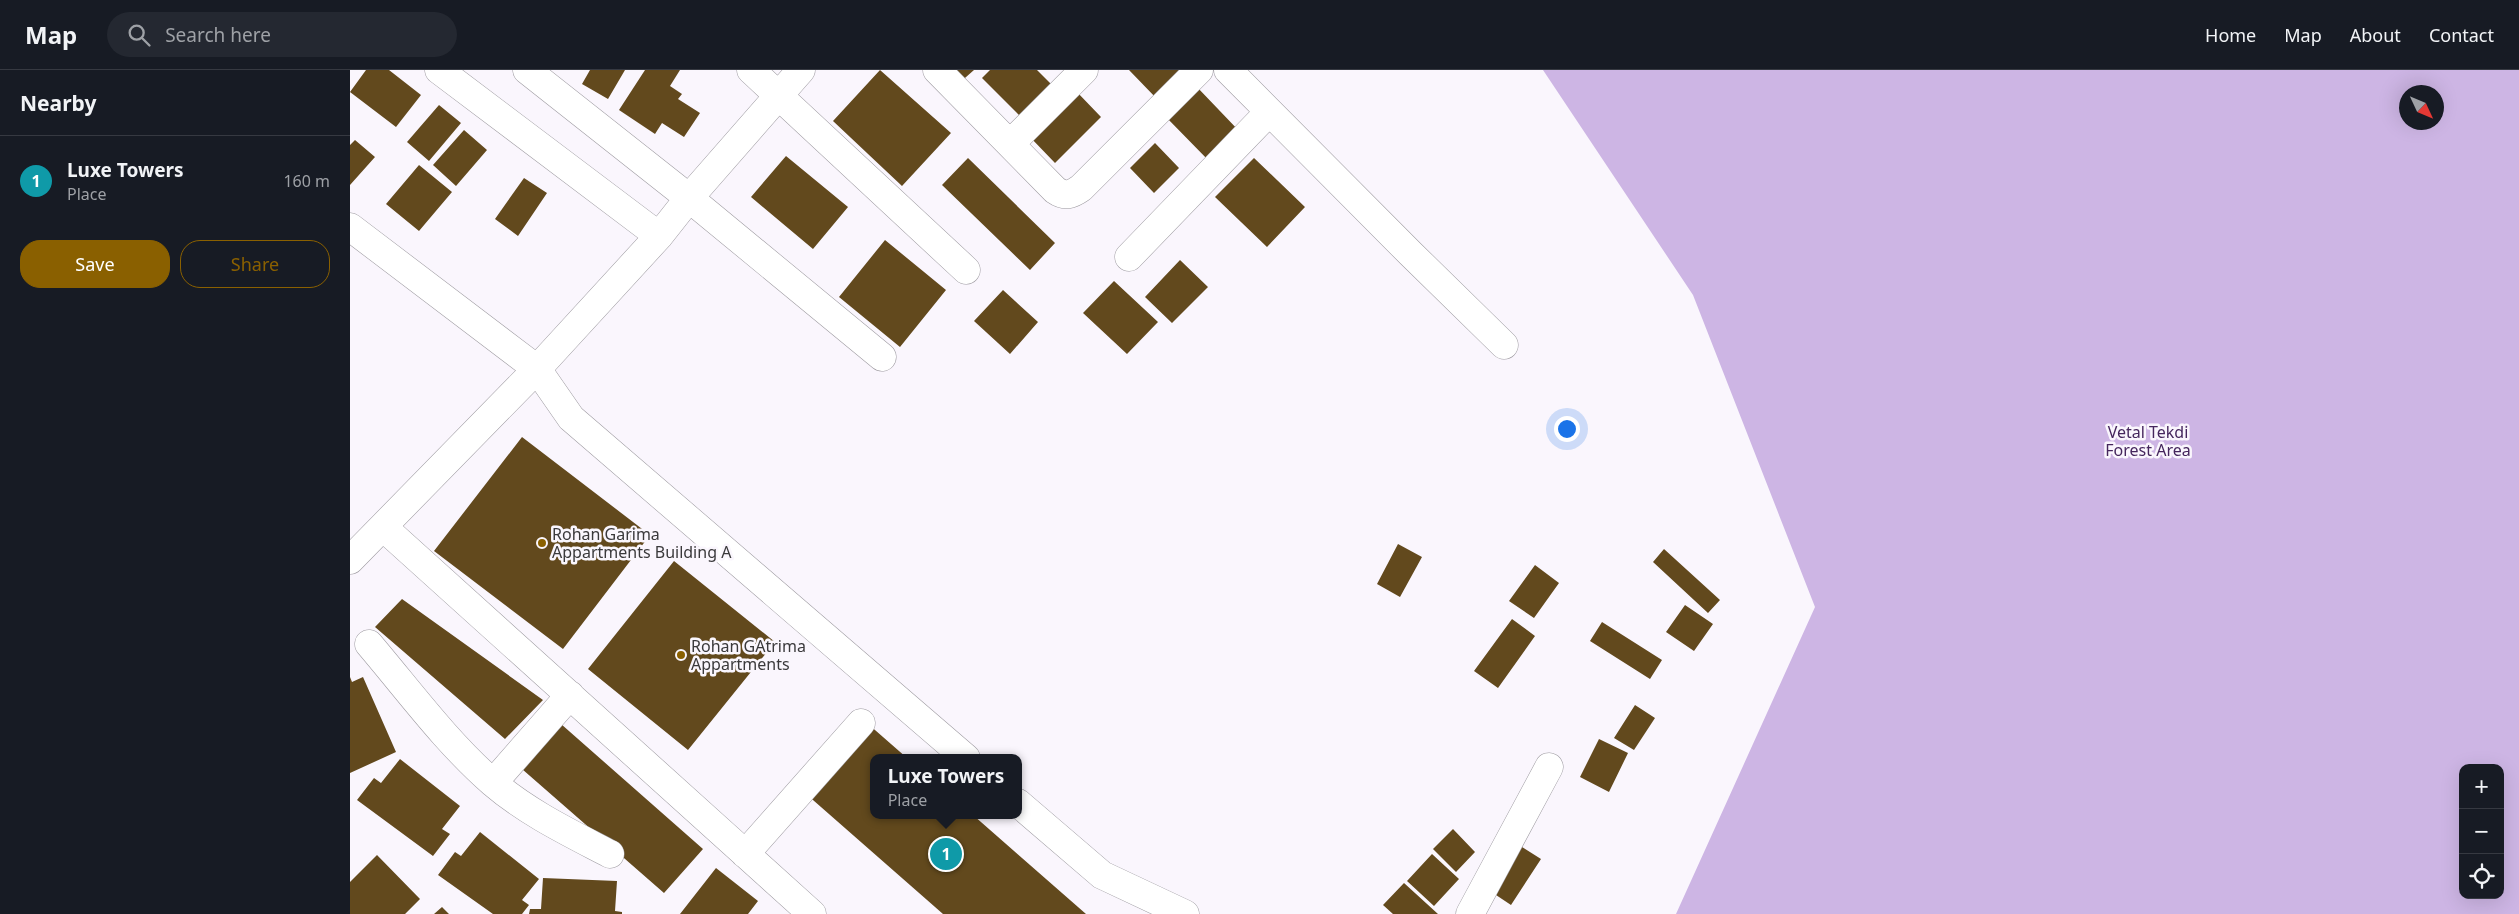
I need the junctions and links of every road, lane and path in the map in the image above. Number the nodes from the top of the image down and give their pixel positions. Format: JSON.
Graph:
{"nodes":[{"id":1,"x":440,"y":70,"type":"edge"},
{"id":2,"x":527,"y":70,"type":"edge"},
{"id":3,"x":752,"y":70,"type":"edge"},
{"id":4,"x":801,"y":70,"type":"edge"},
{"id":5,"x":938,"y":70,"type":"edge"},
{"id":6,"x":1084,"y":70,"type":"edge"},
{"id":7,"x":1199,"y":70,"type":"edge"},
{"id":8,"x":1228,"y":70,"type":"edge"},
{"id":9,"x":780,"y":96,"type":"junction"},
{"id":10,"x":1269,"y":112,"type":"junction"},
{"id":11,"x":1010,"y":144,"type":"junction"},
{"id":12,"x":689,"y":198,"type":"junction"},
{"id":13,"x":350,"y":227,"type":"edge"},
{"id":14,"x":659,"y":236,"type":"junction"},
{"id":15,"x":1129,"y":258,"type":"dead end"},
{"id":16,"x":966,"y":270,"type":"dead end"},
{"id":17,"x":1504,"y":345,"type":"dead end"},
{"id":18,"x":882,"y":357,"type":"dead end"},
{"id":19,"x":537,"y":369,"type":"junction"},
{"id":20,"x":383,"y":527,"type":"junction"},
{"id":21,"x":350,"y":560,"type":"edge"},
{"id":22,"x":369,"y":644,"type":"dead end"},
{"id":23,"x":570,"y":695,"type":"junction"},
{"id":24,"x":860,"y":723,"type":"dead end"},
{"id":25,"x":961,"y":754,"type":"edge"},
{"id":26,"x":1549,"y":767,"type":"dead end"},
{"id":27,"x":493,"y":783,"type":"junction"},
{"id":28,"x":1022,"y":806,"type":"edge"},
{"id":29,"x":610,"y":854,"type":"dead end"},
{"id":30,"x":745,"y":854,"type":"junction"},
{"id":31,"x":812,"y":914,"type":"edge"},
{"id":32,"x":1185,"y":914,"type":"edge"},
{"id":33,"x":1470,"y":914,"type":"edge"}],
"edges":[{"from":1,"to":14,"type":"street"},
{"from":2,"to":12,"type":"street"},
{"from":3,"to":9,"type":"street"},
{"from":4,"to":9,"type":"street"},
{"from":5,"to":11,"type":"street"},
{"from":6,"to":11,"type":"street"},
{"from":7,"to":11,"type":"street"},
{"from":8,"to":10,"type":"street"},
{"from":9,"to":12,"type":"street"},
{"from":9,"to":16,"type":"street"},
{"from":10,"to":15,"type":"street"},
{"from":10,"to":17,"type":"street"},
{"from":12,"to":14,"type":"street"},
{"from":12,"to":18,"type":"street"},
{"from":13,"to":19,"type":"street"},
{"from":14,"to":19,"type":"street"},
{"from":19,"to":20,"type":"street"},
{"from":19,"to":25,"type":"street"},
{"from":20,"to":21,"type":"street"},
{"from":20,"to":23,"type":"street"},
{"from":22,"to":27,"type":"street"},
{"from":23,"to":27,"type":"street"},
{"from":23,"to":30,"type":"street"},
{"from":24,"to":30,"type":"street"},
{"from":26,"to":33,"type":"street"},
{"from":27,"to":29,"type":"street"},
{"from":28,"to":32,"type":"street"},
{"from":30,"to":31,"type":"street"}]}
